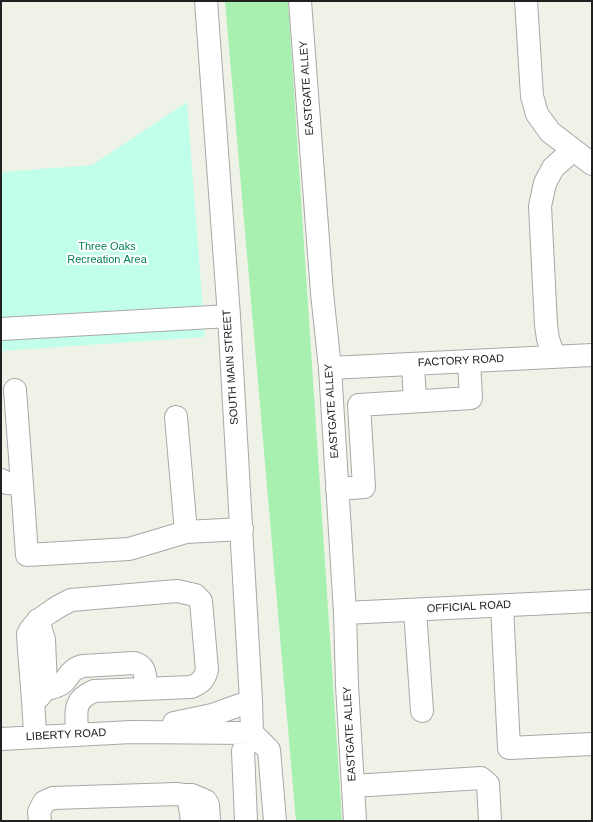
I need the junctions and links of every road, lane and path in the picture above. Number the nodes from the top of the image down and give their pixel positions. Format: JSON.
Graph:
{"nodes":[{"id":1,"x":206,"y":1,"type":"edge"},
{"id":2,"x":300,"y":1,"type":"edge"},
{"id":3,"x":526,"y":1,"type":"edge"},
{"id":4,"x":573,"y":150,"type":"junction"},
{"id":5,"x":592,"y":164,"type":"edge"},
{"id":6,"x":229,"y":316,"type":"junction"},
{"id":7,"x":1,"y":329,"type":"edge"},
{"id":8,"x":592,"y":355,"type":"edge"},
{"id":9,"x":554,"y":357,"type":"junction"},
{"id":10,"x":469,"y":361,"type":"junction"},
{"id":11,"x":413,"y":364,"type":"junction"},
{"id":12,"x":330,"y":368,"type":"junction"},
{"id":13,"x":15,"y":390,"type":"dead end"},
{"id":14,"x":415,"y":401,"type":"junction"},
{"id":15,"x":176,"y":417,"type":"dead end"},
{"id":16,"x":1,"y":480,"type":"edge"},
{"id":17,"x":22,"y":484,"type":"junction"},
{"id":18,"x":337,"y":489,"type":"junction"},
{"id":19,"x":242,"y":530,"type":"junction"},
{"id":20,"x":186,"y":532,"type":"junction"},
{"id":21,"x":592,"y":601,"type":"edge"},
{"id":22,"x":502,"y":606,"type":"junction"},
{"id":23,"x":415,"y":610,"type":"junction"},
{"id":24,"x":345,"y":613,"type":"junction"},
{"id":25,"x":146,"y":689,"type":"junction"},
{"id":26,"x":40,"y":697,"type":"junction"},
{"id":27,"x":251,"y":701,"type":"junction"},
{"id":28,"x":422,"y":711,"type":"dead end"},
{"id":29,"x":131,"y":732,"type":"junction"},
{"id":30,"x":252,"y":733,"type":"junction"},
{"id":31,"x":77,"y":735,"type":"junction"},
{"id":32,"x":35,"y":737,"type":"junction"},
{"id":33,"x":1,"y":739,"type":"edge"},
{"id":34,"x":592,"y":744,"type":"edge"},
{"id":35,"x":353,"y":786,"type":"junction"},
{"id":36,"x":184,"y":795,"type":"junction"},
{"id":37,"x":40,"y":821,"type":"edge"},
{"id":38,"x":192,"y":821,"type":"edge"},
{"id":39,"x":209,"y":821,"type":"edge"},
{"id":40,"x":246,"y":821,"type":"edge"},
{"id":41,"x":275,"y":821,"type":"edge"},
{"id":42,"x":355,"y":821,"type":"edge"},
{"id":43,"x":490,"y":821,"type":"edge"}],
"edges":[{"from":1,"to":6,"type":"street","name":"SOUTH MAIN STREET"},
{"from":2,"to":12,"type":"street","name":"EASTGATE ALLEY"},
{"from":3,"to":4,"type":"street"},
{"from":4,"to":5,"type":"street"},
{"from":4,"to":9,"type":"street"},
{"from":6,"to":7,"type":"street"},
{"from":6,"to":19,"type":"street","name":"SOUTH MAIN STREET"},
{"from":8,"to":9,"type":"street","name":"FACTORY ROAD"},
{"from":9,"to":10,"type":"street","name":"FACTORY ROAD"},
{"from":10,"to":11,"type":"street","name":"FACTORY ROAD"},
{"from":10,"to":14,"type":"street"},
{"from":11,"to":12,"type":"street","name":"FACTORY ROAD"},
{"from":11,"to":14,"type":"street"},
{"from":12,"to":18,"type":"street","name":"EASTGATE ALLEY"},
{"from":13,"to":17,"type":"street"},
{"from":14,"to":18,"type":"street"},
{"from":15,"to":20,"type":"street"},
{"from":16,"to":17,"type":"street"},
{"from":17,"to":20,"type":"street"},
{"from":18,"to":24,"type":"street","name":"EASTGATE ALLEY"},
{"from":19,"to":20,"type":"street"},
{"from":19,"to":27,"type":"street","name":"SOUTH MAIN STREET"},
{"from":21,"to":22,"type":"street","name":"OFFICIAL ROAD"},
{"from":22,"to":23,"type":"street","name":"OFFICIAL ROAD"},
{"from":22,"to":34,"type":"street"},
{"from":23,"to":24,"type":"street","name":"OFFICIAL ROAD"},
{"from":23,"to":28,"type":"street"},
{"from":24,"to":35,"type":"street","name":"EASTGATE ALLEY"},
{"from":25,"to":26,"type":"street"},
{"from":25,"to":26,"type":"street"},
{"from":25,"to":31,"type":"street"},
{"from":26,"to":32,"type":"street"},
{"from":27,"to":29,"type":"street"},
{"from":27,"to":30,"type":"street","name":"SOUTH MAIN STREET"},
{"from":29,"to":30,"type":"street"},
{"from":29,"to":31,"type":"street","name":"LIBERTY ROAD"},
{"from":30,"to":40,"type":"street","name":"SOUTH MAIN STREET"},
{"from":30,"to":41,"type":"street"},
{"from":31,"to":32,"type":"street","name":"LIBERTY ROAD"},
{"from":32,"to":33,"type":"street","name":"LIBERTY ROAD"},
{"from":35,"to":42,"type":"street","name":"EASTGATE ALLEY"},
{"from":35,"to":43,"type":"street"},
{"from":36,"to":37,"type":"street"},
{"from":36,"to":38,"type":"street"},
{"from":36,"to":39,"type":"street"}]}
